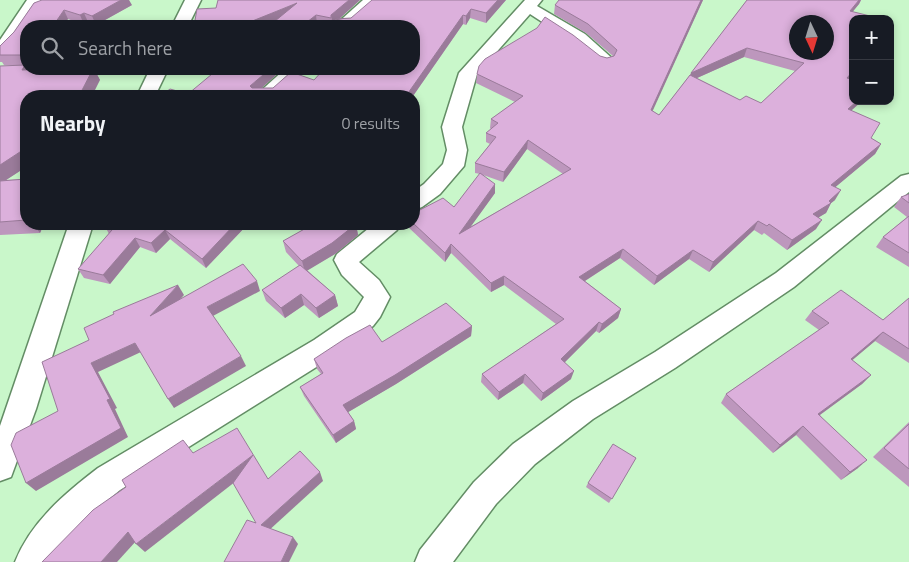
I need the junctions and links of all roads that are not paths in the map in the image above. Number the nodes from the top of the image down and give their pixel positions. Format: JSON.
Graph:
{"nodes":[{"id":1,"x":35,"y":0,"type":"edge"},
{"id":2,"x":193,"y":0,"type":"edge"},
{"id":3,"x":372,"y":0,"type":"edge"},
{"id":4,"x":531,"y":3,"type":"edge"},
{"id":5,"x":23,"y":20,"type":"edge"},
{"id":6,"x":183,"y":20,"type":"edge"},
{"id":7,"x":349,"y":20,"type":"edge"},
{"id":8,"x":20,"y":25,"type":"edge"},
{"id":9,"x":0,"y":51,"type":"edge"},
{"id":10,"x":605,"y":60,"type":"edge"},
{"id":11,"x":156,"y":75,"type":"edge"},
{"id":12,"x":287,"y":75,"type":"edge"},
{"id":13,"x":149,"y":90,"type":"edge"},
{"id":14,"x":271,"y":90,"type":"edge"},
{"id":15,"x":909,"y":181,"type":"edge"},
{"id":16,"x":420,"y":197,"type":"edge"},
{"id":17,"x":79,"y":230,"type":"edge"},
{"id":18,"x":382,"y":230,"type":"edge"},
{"id":19,"x":0,"y":466,"type":"edge"},
{"id":20,"x":32,"y":562,"type":"edge"},
{"id":21,"x":432,"y":562,"type":"edge"}],
"edges":[{"from":1,"to":5,"type":"street"},
{"from":2,"to":6,"type":"street"},
{"from":3,"to":7,"type":"street"},
{"from":4,"to":10,"type":"street"},
{"from":4,"to":16,"type":"street"},
{"from":8,"to":9,"type":"street"},
{"from":11,"to":13,"type":"street"},
{"from":12,"to":14,"type":"street"},
{"from":15,"to":21,"type":"street"},
{"from":17,"to":19,"type":"street"},
{"from":18,"to":20,"type":"street"}]}
